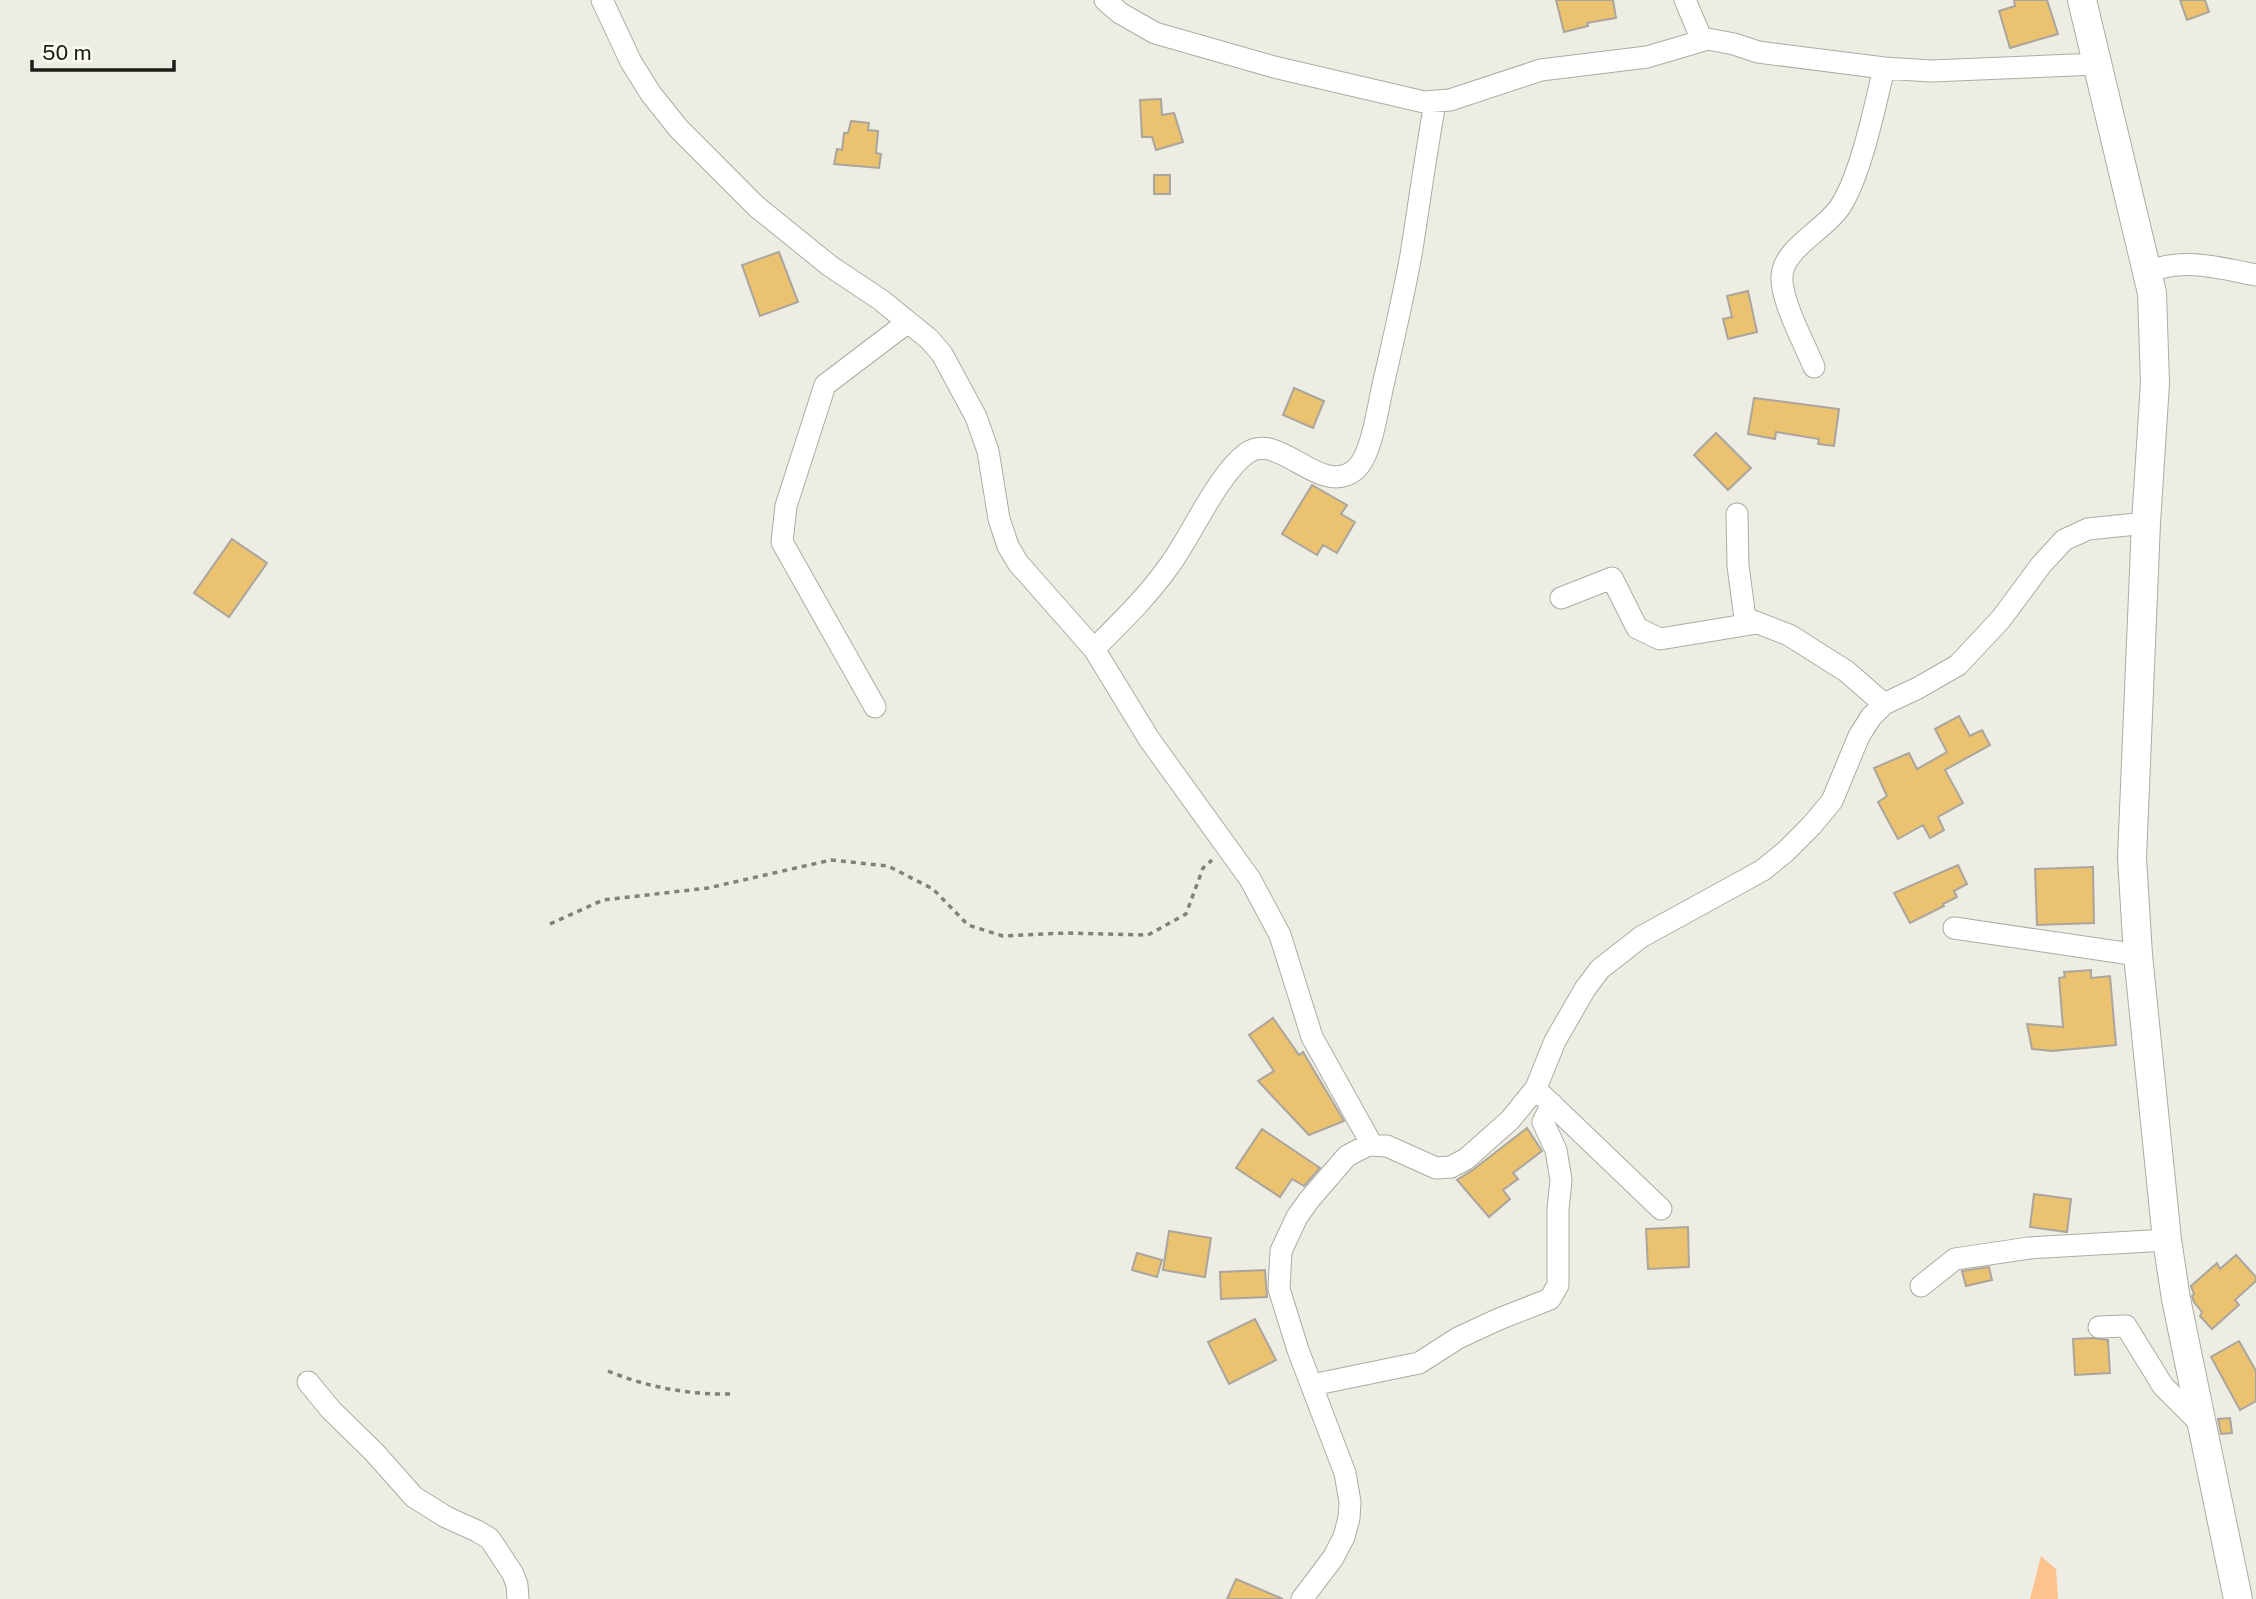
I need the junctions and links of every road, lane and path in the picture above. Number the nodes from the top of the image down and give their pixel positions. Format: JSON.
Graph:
{"nodes":[{"id":1,"x":602,"y":0,"type":"edge"},
{"id":2,"x":1105,"y":0,"type":"edge"},
{"id":3,"x":1685,"y":0,"type":"edge"},
{"id":4,"x":2082,"y":0,"type":"edge"},
{"id":5,"x":1702,"y":40,"type":"junction"},
{"id":6,"x":2097,"y":64,"type":"junction"},
{"id":7,"x":1884,"y":68,"type":"junction"},
{"id":8,"x":1435,"y":103,"type":"junction"},
{"id":9,"x":2148,"y":272,"type":"junction"},
{"id":10,"x":2256,"y":275,"type":"edge"},
{"id":11,"x":908,"y":322,"type":"junction"},
{"id":12,"x":1814,"y":367,"type":"dead end"},
{"id":13,"x":1737,"y":514,"type":"dead end"},
{"id":14,"x":2146,"y":523,"type":"junction"},
{"id":15,"x":1560,"y":598,"type":"dead end"},
{"id":16,"x":1757,"y":623,"type":"junction"},
{"id":17,"x":1094,"y":649,"type":"junction"},
{"id":18,"x":1884,"y":704,"type":"junction"},
{"id":19,"x":875,"y":707,"type":"dead end"},
{"id":20,"x":1225,"y":845,"type":"junction"},
{"id":21,"x":550,"y":924,"type":"dead end"},
{"id":22,"x":1954,"y":928,"type":"dead end"},
{"id":23,"x":2138,"y":955,"type":"junction"},
{"id":24,"x":1536,"y":1088,"type":"junction"},
{"id":25,"x":1552,"y":1104,"type":"junction"},
{"id":26,"x":1372,"y":1145,"type":"junction"},
{"id":27,"x":1661,"y":1209,"type":"dead end"},
{"id":28,"x":2167,"y":1240,"type":"junction"},
{"id":29,"x":1921,"y":1286,"type":"dead end"},
{"id":30,"x":2099,"y":1327,"type":"dead end"},
{"id":31,"x":608,"y":1371,"type":"dead end"},
{"id":32,"x":307,"y":1382,"type":"dead end"},
{"id":33,"x":1312,"y":1385,"type":"junction"},
{"id":34,"x":731,"y":1394,"type":"dead end"},
{"id":35,"x":2202,"y":1425,"type":"junction"},
{"id":36,"x":518,"y":1599,"type":"edge"},
{"id":37,"x":1302,"y":1599,"type":"edge"},
{"id":38,"x":2238,"y":1599,"type":"edge"}],
"edges":[{"from":1,"to":11,"type":"street"},
{"from":2,"to":8,"type":"street"},
{"from":3,"to":5,"type":"street"},
{"from":4,"to":6,"type":"main road"},
{"from":5,"to":7,"type":"street"},
{"from":5,"to":8,"type":"street"},
{"from":6,"to":7,"type":"street"},
{"from":6,"to":9,"type":"main road"},
{"from":7,"to":12,"type":"street"},
{"from":8,"to":17,"type":"street"},
{"from":9,"to":10,"type":"street"},
{"from":9,"to":14,"type":"main road"},
{"from":11,"to":17,"type":"street"},
{"from":11,"to":19,"type":"street"},
{"from":13,"to":16,"type":"street"},
{"from":14,"to":18,"type":"street"},
{"from":14,"to":23,"type":"main road"},
{"from":15,"to":16,"type":"street"},
{"from":16,"to":18,"type":"street"},
{"from":17,"to":20,"type":"street"},
{"from":18,"to":24,"type":"street"},
{"from":20,"to":21,"type":"path"},
{"from":20,"to":26,"type":"street"},
{"from":22,"to":23,"type":"street"},
{"from":23,"to":28,"type":"main road"},
{"from":24,"to":25,"type":"street"},
{"from":24,"to":26,"type":"street"},
{"from":25,"to":27,"type":"street"},
{"from":25,"to":33,"type":"street"},
{"from":26,"to":33,"type":"street"},
{"from":28,"to":29,"type":"street"},
{"from":28,"to":35,"type":"main road"},
{"from":30,"to":35,"type":"street"},
{"from":31,"to":34,"type":"path"},
{"from":32,"to":36,"type":"street"},
{"from":33,"to":37,"type":"street"},
{"from":35,"to":38,"type":"main road"}]}
